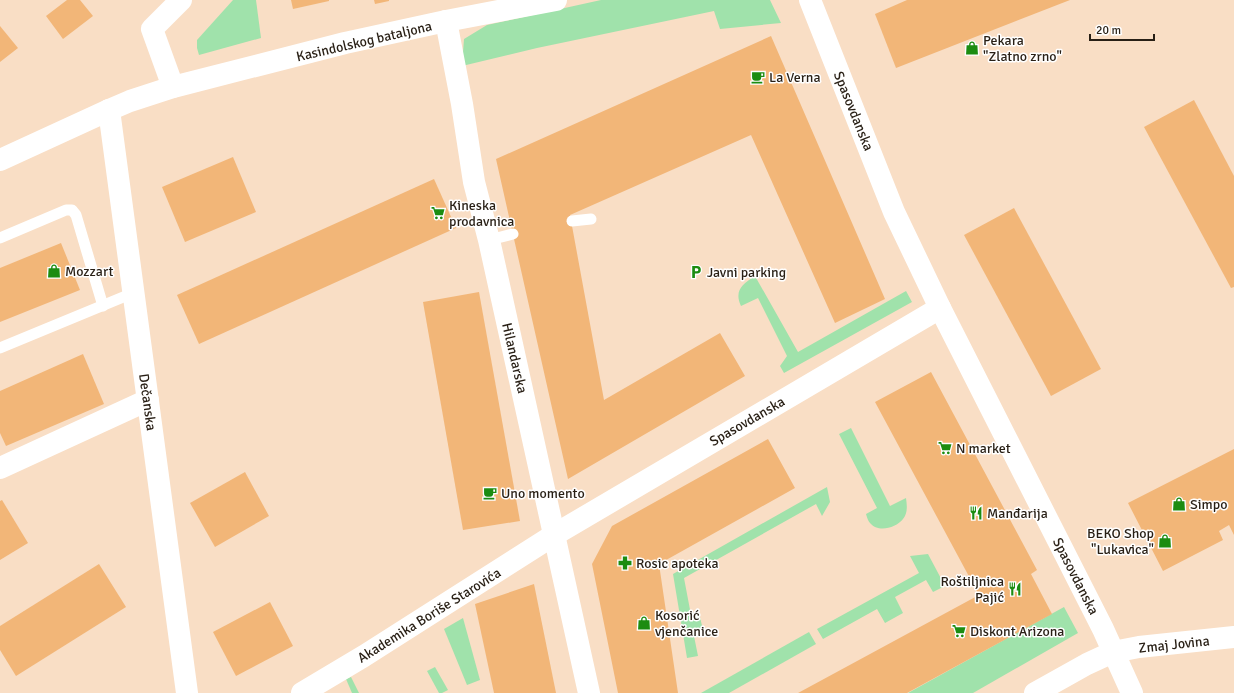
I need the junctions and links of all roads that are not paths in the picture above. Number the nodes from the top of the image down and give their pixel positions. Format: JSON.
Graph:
{"nodes":[{"id":1,"x":181,"y":0,"type":"edge"},
{"id":2,"x":556,"y":0,"type":"edge"},
{"id":3,"x":810,"y":0,"type":"edge"},
{"id":4,"x":446,"y":22,"type":"junction"},
{"id":5,"x":173,"y":87,"type":"junction"},
{"id":6,"x":109,"y":110,"type":"junction"},
{"id":7,"x":0,"y":160,"type":"edge"},
{"id":8,"x":591,"y":219,"type":"dead end"},
{"id":9,"x":572,"y":221,"type":"dead end"},
{"id":10,"x":513,"y":234,"type":"dead end"},
{"id":11,"x":0,"y":238,"type":"edge"},
{"id":12,"x":489,"y":240,"type":"junction"},
{"id":13,"x":133,"y":293,"type":"junction"},
{"id":14,"x":103,"y":306,"type":"junction"},
{"id":15,"x":940,"y":308,"type":"junction"},
{"id":16,"x":0,"y":348,"type":"edge"},
{"id":17,"x":148,"y":400,"type":"junction"},
{"id":18,"x":0,"y":468,"type":"edge"},
{"id":19,"x":554,"y":535,"type":"junction"},
{"id":20,"x":1234,"y":637,"type":"edge"},
{"id":21,"x":1113,"y":652,"type":"junction"},
{"id":22,"x":187,"y":693,"type":"edge"},
{"id":23,"x":302,"y":693,"type":"edge"},
{"id":24,"x":589,"y":693,"type":"edge"},
{"id":25,"x":1035,"y":693,"type":"edge"},
{"id":26,"x":1132,"y":693,"type":"edge"}],
"edges":[{"from":1,"to":5,"type":"street"},
{"from":2,"to":4,"type":"street","name":"Kasindolskog bataljona"},
{"from":3,"to":15,"type":"street","name":"Spasovdanska"},
{"from":4,"to":5,"type":"street","name":"Kasindolskog bataljona"},
{"from":4,"to":12,"type":"street","name":"Hilandarska"},
{"from":5,"to":6,"type":"street","name":"Kasindolskog bataljona"},
{"from":6,"to":7,"type":"street","name":"Kasindolskog bataljona"},
{"from":6,"to":13,"type":"street","name":"Dečanska"},
{"from":8,"to":9,"type":"lane"},
{"from":10,"to":12,"type":"lane"},
{"from":11,"to":14,"type":"lane"},
{"from":12,"to":19,"type":"street","name":"Hilandarska"},
{"from":13,"to":14,"type":"lane"},
{"from":13,"to":17,"type":"street","name":"Dečanska"},
{"from":14,"to":16,"type":"lane"},
{"from":15,"to":19,"type":"street","name":"Spasovdanska"},
{"from":15,"to":21,"type":"street","name":"Spasovdanska"},
{"from":17,"to":18,"type":"street"},
{"from":17,"to":22,"type":"street","name":"Dečanska"},
{"from":19,"to":23,"type":"street","name":"Akademika Boriše Starovića"},
{"from":19,"to":24,"type":"street","name":"Hilandarska"},
{"from":20,"to":21,"type":"street","name":"Zmaj Jovina"},
{"from":21,"to":25,"type":"street"},
{"from":21,"to":26,"type":"street","name":"Spasovdanska"}]}
